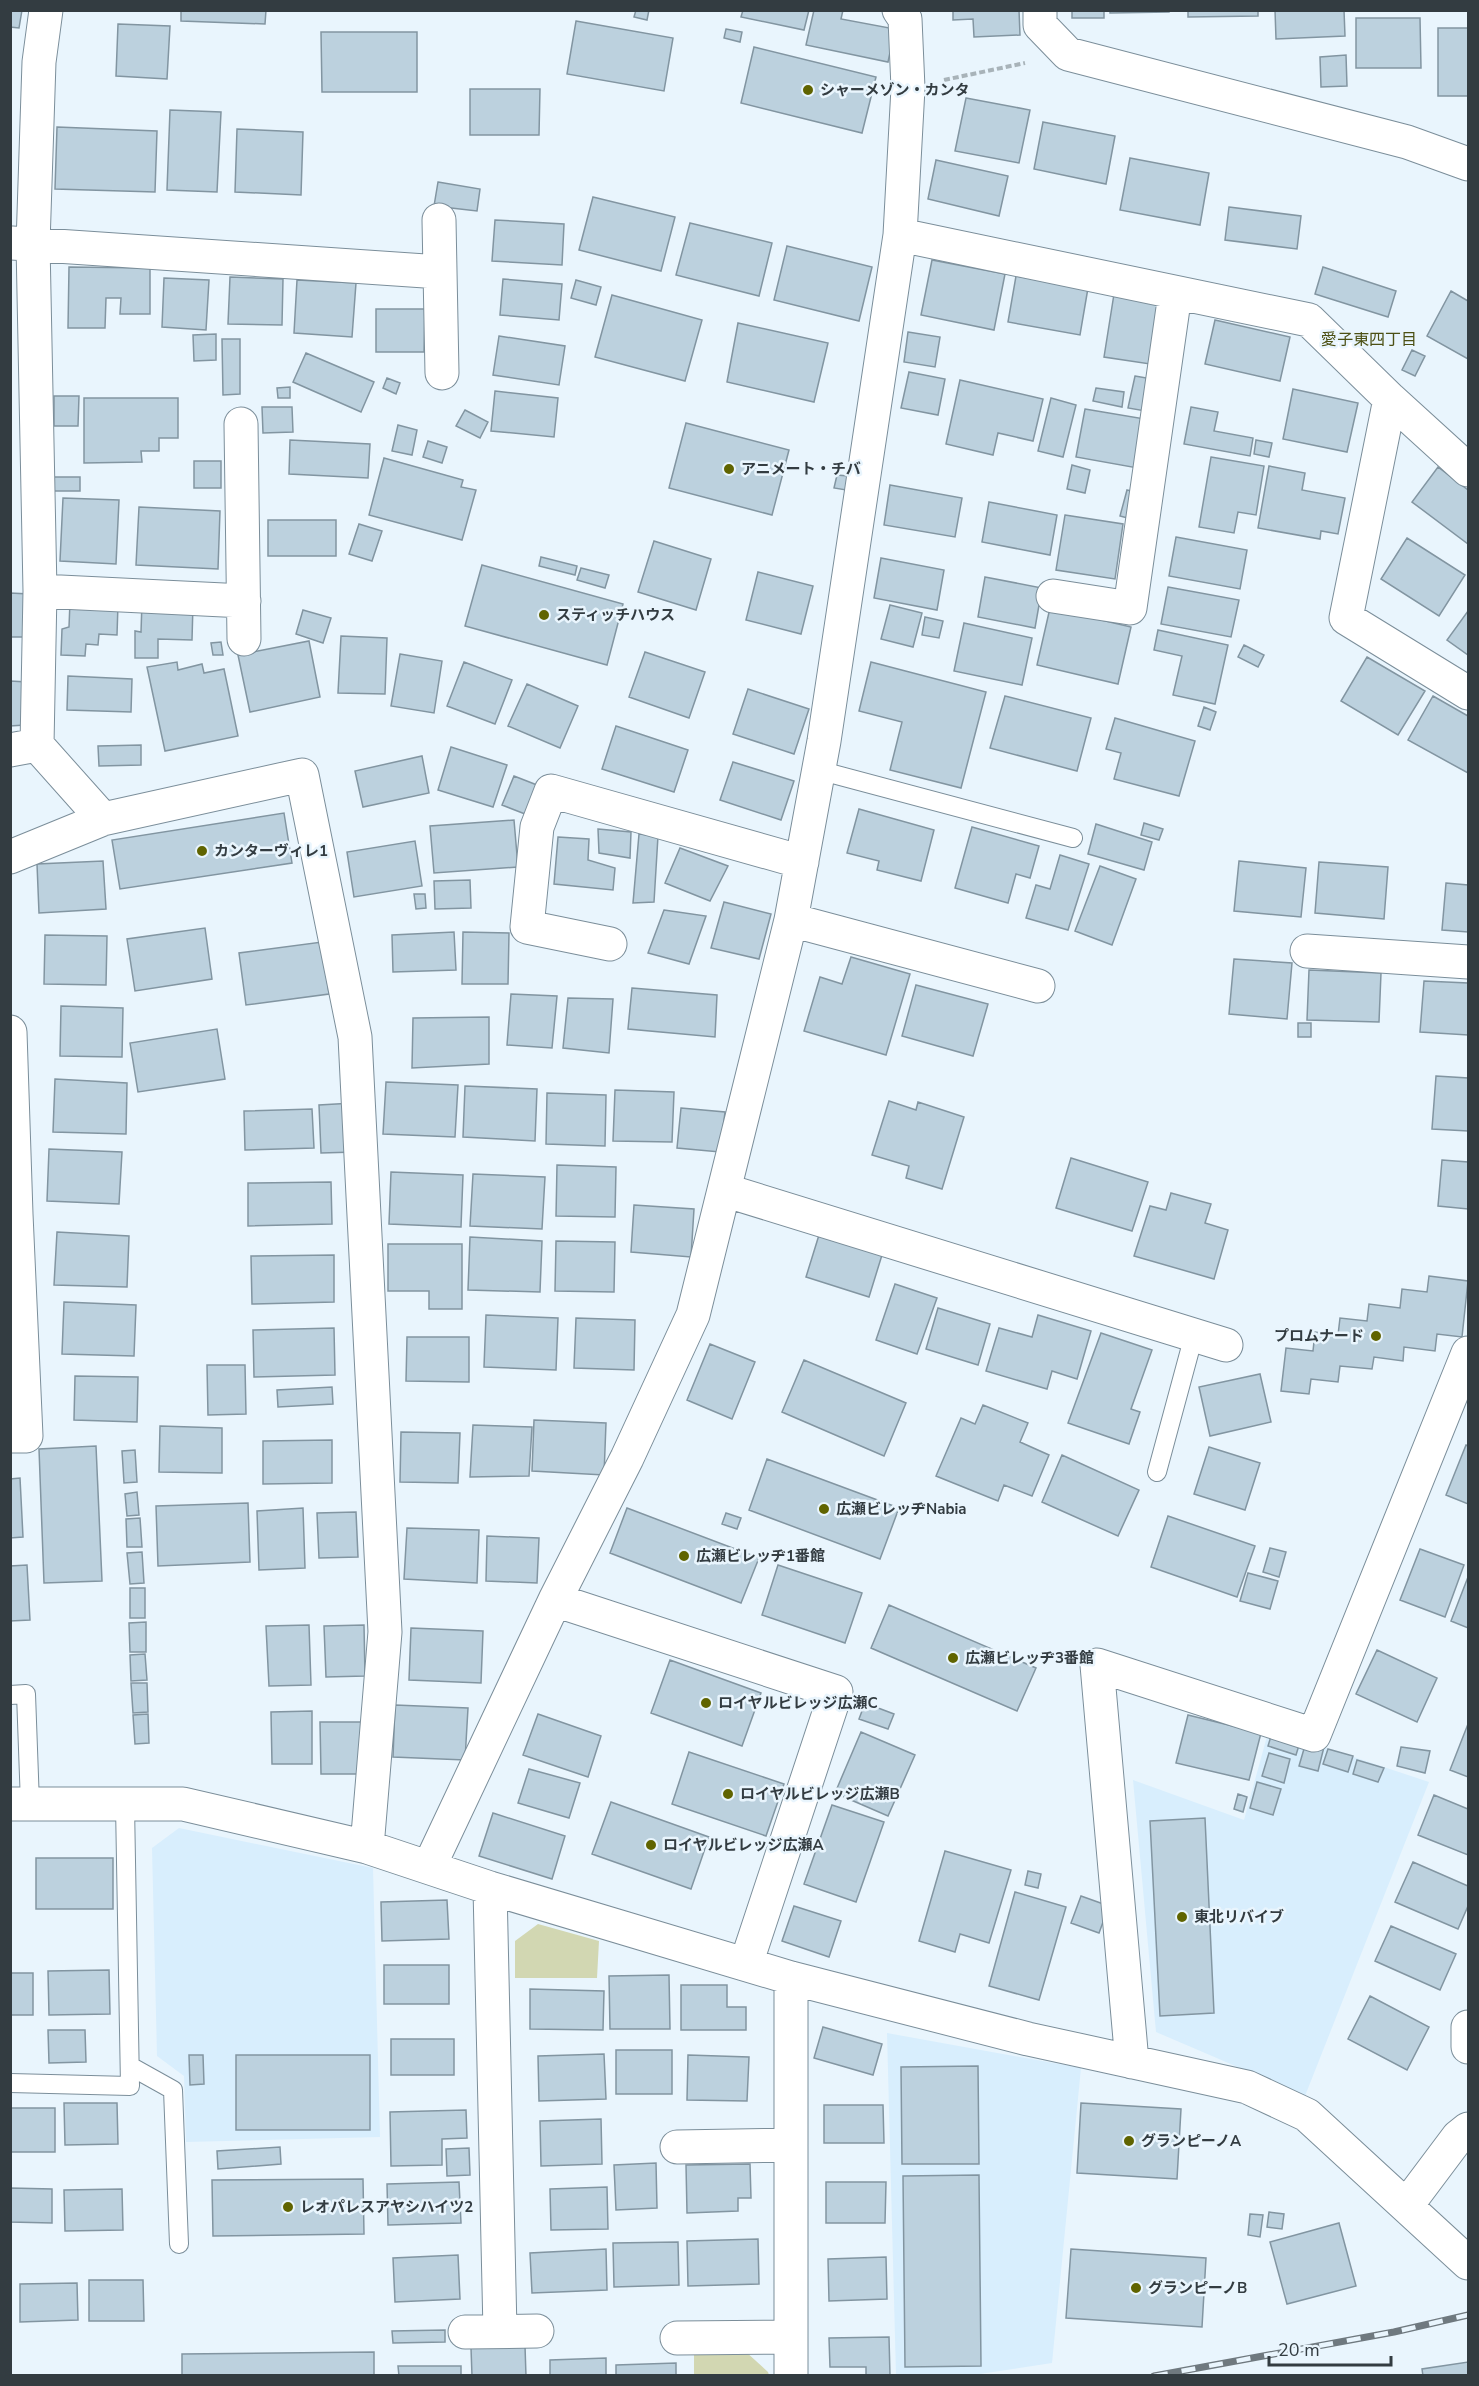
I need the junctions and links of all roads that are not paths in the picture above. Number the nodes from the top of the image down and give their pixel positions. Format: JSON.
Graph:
{"nodes":[{"id":1,"x":46,"y":10,"type":"edge"},
{"id":2,"x":898,"y":10,"type":"edge"},
{"id":3,"x":1040,"y":10,"type":"edge"},
{"id":4,"x":1468,"y":164,"type":"edge"},
{"id":5,"x":439,"y":220,"type":"dead end"},
{"id":6,"x":900,"y":235,"type":"junction"},
{"id":7,"x":22,"y":243,"type":"edge"},
{"id":8,"x":440,"y":272,"type":"junction"},
{"id":9,"x":1175,"y":294,"type":"junction"},
{"id":10,"x":442,"y":372,"type":"dead end"},
{"id":11,"x":1390,"y":399,"type":"junction"},
{"id":12,"x":241,"y":424,"type":"dead end"},
{"id":13,"x":1468,"y":471,"type":"edge"},
{"id":14,"x":25,"y":507,"type":"edge"},
{"id":15,"x":40,"y":591,"type":"junction"},
{"id":16,"x":1053,"y":596,"type":"dead end"},
{"id":17,"x":244,"y":601,"type":"junction"},
{"id":18,"x":244,"y":639,"type":"dead end"},
{"id":19,"x":1468,"y":693,"type":"edge"},
{"id":20,"x":23,"y":747,"type":"edge"},
{"id":21,"x":818,"y":770,"type":"junction"},
{"id":22,"x":103,"y":819,"type":"junction"},
{"id":23,"x":1073,"y":837,"type":"dead end"},
{"id":24,"x":10,"y":857,"type":"edge"},
{"id":25,"x":802,"y":862,"type":"junction"},
{"id":26,"x":791,"y":920,"type":"junction"},
{"id":27,"x":610,"y":945,"type":"dead end"},
{"id":28,"x":1307,"y":951,"type":"dead end"},
{"id":29,"x":1468,"y":962,"type":"edge"},
{"id":30,"x":1038,"y":986,"type":"dead end"},
{"id":31,"x":10,"y":1032,"type":"edge"},
{"id":32,"x":724,"y":1190,"type":"junction"},
{"id":33,"x":13,"y":1214,"type":"edge"},
{"id":34,"x":1194,"y":1335,"type":"junction"},
{"id":35,"x":1226,"y":1345,"type":"dead end"},
{"id":36,"x":1468,"y":1353,"type":"edge"},
{"id":37,"x":10,"y":1437,"type":"edge"},
{"id":38,"x":1157,"y":1472,"type":"dead end"},
{"id":39,"x":555,"y":1600,"type":"junction"},
{"id":40,"x":10,"y":1695,"type":"edge"},
{"id":41,"x":20,"y":1804,"type":"edge"},
{"id":42,"x":125,"y":1805,"type":"junction"},
{"id":43,"x":368,"y":1847,"type":"junction"},
{"id":44,"x":429,"y":1867,"type":"junction"},
{"id":45,"x":490,"y":1888,"type":"junction"},
{"id":46,"x":746,"y":1964,"type":"junction"},
{"id":47,"x":791,"y":1978,"type":"junction"},
{"id":48,"x":1468,"y":2027,"type":"edge"},
{"id":49,"x":1468,"y":2047,"type":"edge"},
{"id":50,"x":1132,"y":2062,"type":"junction"},
{"id":51,"x":130,"y":2066,"type":"junction"},
{"id":52,"x":10,"y":2083,"type":"edge"},
{"id":53,"x":1468,"y":2129,"type":"edge"},
{"id":54,"x":791,"y":2145,"type":"junction"},
{"id":55,"x":677,"y":2147,"type":"dead end"},
{"id":56,"x":1407,"y":2205,"type":"junction"},
{"id":57,"x":179,"y":2244,"type":"dead end"},
{"id":58,"x":1468,"y":2263,"type":"edge"},
{"id":59,"x":500,"y":2331,"type":"junction"},
{"id":60,"x":537,"y":2331,"type":"dead end"},
{"id":61,"x":465,"y":2332,"type":"dead end"},
{"id":62,"x":791,"y":2337,"type":"junction"},
{"id":63,"x":677,"y":2338,"type":"dead end"},
{"id":64,"x":791,"y":2376,"type":"edge"}],
"edges":[{"from":1,"to":7,"type":"street"},
{"from":2,"to":6,"type":"street"},
{"from":3,"to":4,"type":"street"},
{"from":5,"to":8,"type":"street"},
{"from":6,"to":9,"type":"street"},
{"from":6,"to":21,"type":"street"},
{"from":7,"to":8,"type":"street"},
{"from":7,"to":14,"type":"street"},
{"from":8,"to":10,"type":"street"},
{"from":9,"to":11,"type":"street"},
{"from":9,"to":16,"type":"street"},
{"from":11,"to":13,"type":"street"},
{"from":11,"to":19,"type":"street"},
{"from":12,"to":17,"type":"street"},
{"from":14,"to":15,"type":"street"},
{"from":15,"to":17,"type":"street"},
{"from":15,"to":20,"type":"street"},
{"from":17,"to":18,"type":"street"},
{"from":20,"to":22,"type":"street"},
{"from":21,"to":23,"type":"lane"},
{"from":21,"to":25,"type":"street"},
{"from":22,"to":24,"type":"street"},
{"from":22,"to":43,"type":"street"},
{"from":25,"to":26,"type":"street"},
{"from":25,"to":27,"type":"street"},
{"from":26,"to":30,"type":"street"},
{"from":26,"to":32,"type":"street"},
{"from":28,"to":29,"type":"street"},
{"from":31,"to":33,"type":"street"},
{"from":32,"to":34,"type":"street"},
{"from":32,"to":39,"type":"street"},
{"from":33,"to":37,"type":"street"},
{"from":34,"to":35,"type":"street"},
{"from":34,"to":38,"type":"lane"},
{"from":36,"to":50,"type":"street"},
{"from":39,"to":44,"type":"street"},
{"from":39,"to":46,"type":"street"},
{"from":40,"to":41,"type":"lane"},
{"from":41,"to":42,"type":"street"},
{"from":42,"to":43,"type":"street"},
{"from":42,"to":51,"type":"lane"},
{"from":43,"to":44,"type":"street"},
{"from":44,"to":45,"type":"street"},
{"from":45,"to":46,"type":"street"},
{"from":45,"to":59,"type":"street"},
{"from":46,"to":47,"type":"street"},
{"from":47,"to":50,"type":"street"},
{"from":47,"to":54,"type":"street"},
{"from":48,"to":49,"type":"street"},
{"from":50,"to":56,"type":"street"},
{"from":51,"to":52,"type":"lane"},
{"from":51,"to":57,"type":"lane"},
{"from":53,"to":56,"type":"street"},
{"from":54,"to":55,"type":"street"},
{"from":54,"to":62,"type":"street"},
{"from":56,"to":58,"type":"street"},
{"from":59,"to":60,"type":"street"},
{"from":59,"to":61,"type":"street"},
{"from":62,"to":63,"type":"street"},
{"from":62,"to":64,"type":"street"}]}
